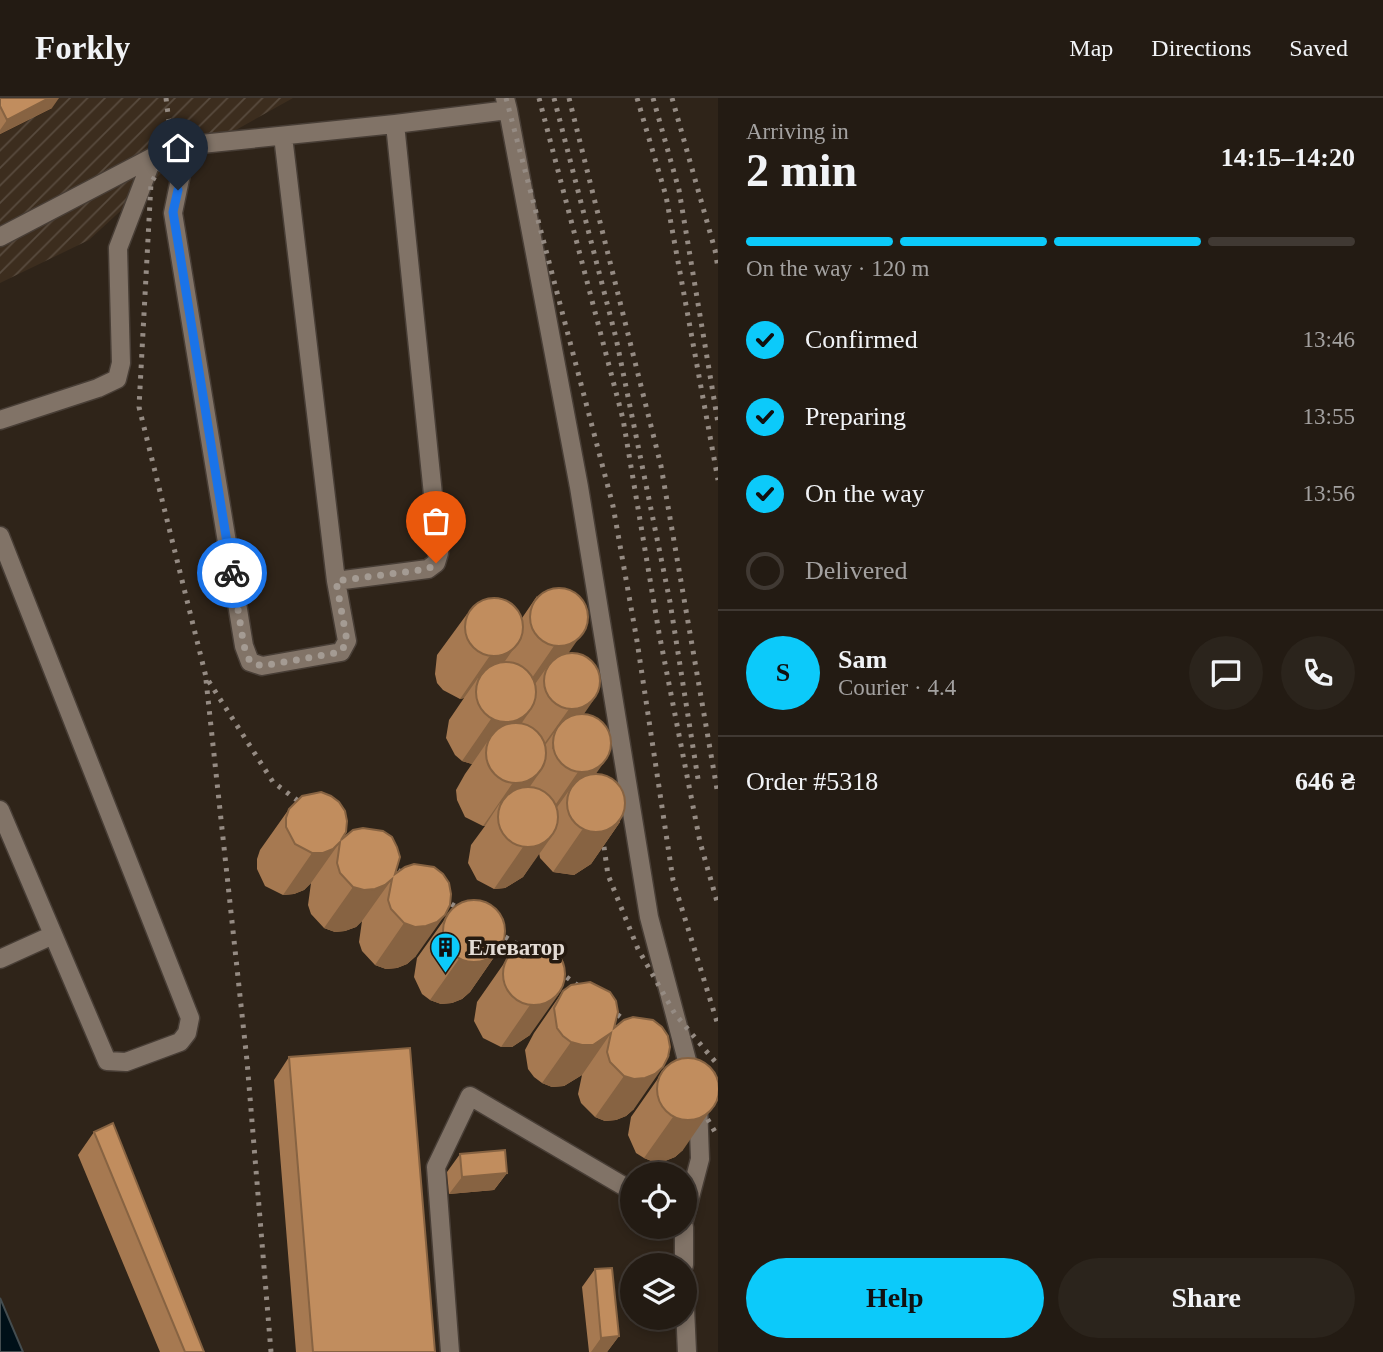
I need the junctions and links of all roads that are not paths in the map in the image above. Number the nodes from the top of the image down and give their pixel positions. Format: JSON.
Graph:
{"nodes":[{"id":1,"x":507,"y":104,"type":"edge"},
{"id":2,"x":395,"y":124,"type":"junction"},
{"id":3,"x":283,"y":136,"type":"junction"},
{"id":4,"x":187,"y":145,"type":"junction"},
{"id":5,"x":153,"y":158,"type":"junction"},
{"id":6,"x":0,"y":237,"type":"edge"},
{"id":7,"x":0,"y":419,"type":"edge"},
{"id":8,"x":0,"y":536,"type":"edge"},
{"id":9,"x":336,"y":581,"type":"junction"},
{"id":10,"x":0,"y":810,"type":"edge"},
{"id":11,"x":53,"y":936,"type":"junction"},
{"id":12,"x":0,"y":959,"type":"edge"},
{"id":13,"x":697,"y":1170,"type":"edge"},
{"id":14,"x":620,"y":1184,"type":"edge"},
{"id":15,"x":686,"y":1330,"type":"edge"},
{"id":16,"x":450,"y":1352,"type":"edge"},
{"id":17,"x":687,"y":1352,"type":"edge"}],
"edges":[{"from":1,"to":2,"type":"lane"},
{"from":1,"to":13,"type":"lane"},
{"from":2,"to":3,"type":"lane"},
{"from":2,"to":9,"type":"lane"},
{"from":3,"to":4,"type":"lane"},
{"from":3,"to":9,"type":"lane"},
{"from":4,"to":5,"type":"lane"},
{"from":4,"to":9,"type":"lane"},
{"from":5,"to":6,"type":"lane"},
{"from":5,"to":7,"type":"lane"},
{"from":8,"to":11,"type":"lane"},
{"from":10,"to":11,"type":"lane"},
{"from":11,"to":12,"type":"lane"},
{"from":14,"to":16,"type":"lane"},
{"from":15,"to":17,"type":"lane"}]}
